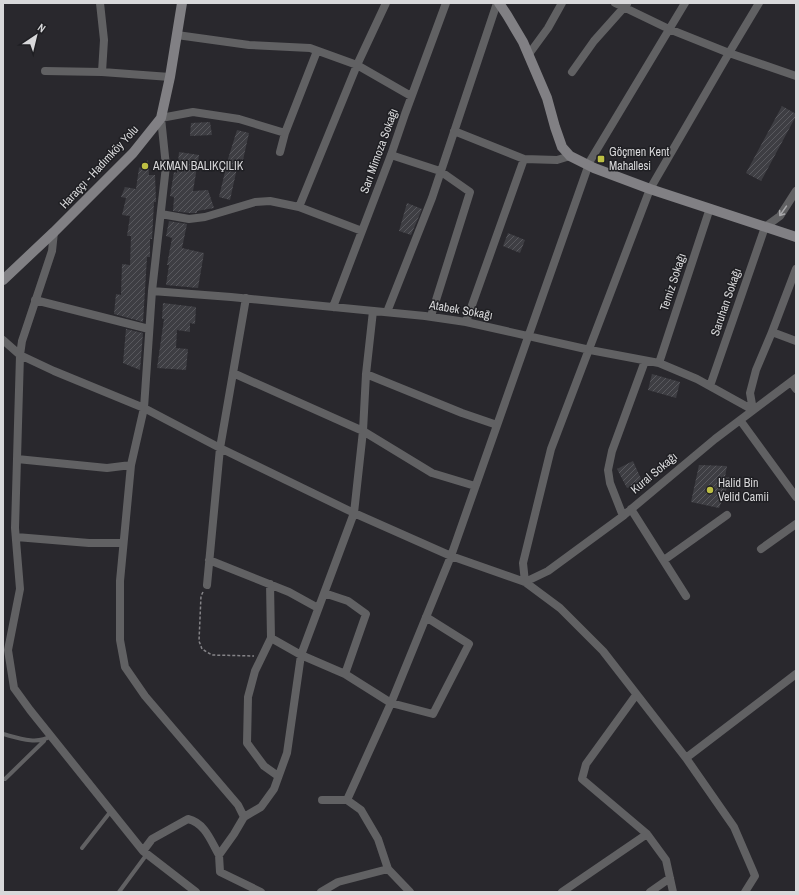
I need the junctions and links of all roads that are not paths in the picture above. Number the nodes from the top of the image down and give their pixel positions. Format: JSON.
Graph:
{"nodes":[{"id":1,"x":100,"y":3,"type":"edge"},
{"id":2,"x":182,"y":3,"type":"edge"},
{"id":3,"x":386,"y":3,"type":"edge"},
{"id":4,"x":446,"y":3,"type":"edge"},
{"id":5,"x":498,"y":3,"type":"edge"},
{"id":6,"x":562,"y":3,"type":"edge"},
{"id":7,"x":615,"y":3,"type":"edge"},
{"id":8,"x":685,"y":3,"type":"edge"},
{"id":9,"x":759,"y":3,"type":"edge"},
{"id":10,"x":626,"y":5,"type":"edge"},
{"id":11,"x":669,"y":30,"type":"junction"},
{"id":12,"x":177,"y":35,"type":"junction"},
{"id":13,"x":317,"y":51,"type":"junction"},
{"id":14,"x":729,"y":53,"type":"junction"},
{"id":15,"x":528,"y":54,"type":"junction"},
{"id":16,"x":357,"y":65,"type":"junction"},
{"id":17,"x":45,"y":71,"type":"dead end"},
{"id":18,"x":102,"y":72,"type":"junction"},
{"id":19,"x":572,"y":72,"type":"dead end"},
{"id":20,"x":795,"y":74,"type":"edge"},
{"id":21,"x":170,"y":77,"type":"junction"},
{"id":22,"x":411,"y":96,"type":"junction"},
{"id":23,"x":161,"y":118,"type":"junction"},
{"id":24,"x":454,"y":131,"type":"junction"},
{"id":25,"x":285,"y":134,"type":"junction"},
{"id":26,"x":280,"y":152,"type":"dead end"},
{"id":27,"x":391,"y":155,"type":"junction"},
{"id":28,"x":570,"y":156,"type":"junction"},
{"id":29,"x":524,"y":159,"type":"junction"},
{"id":30,"x":589,"y":165,"type":"junction"},
{"id":31,"x":440,"y":172,"type":"junction"},
{"id":32,"x":650,"y":189,"type":"junction"},
{"id":33,"x":796,"y":191,"type":"edge"},
{"id":34,"x":299,"y":207,"type":"junction"},
{"id":35,"x":710,"y":208,"type":"junction"},
{"id":36,"x":161,"y":214,"type":"junction"},
{"id":37,"x":765,"y":226,"type":"junction"},
{"id":38,"x":362,"y":231,"type":"junction"},
{"id":39,"x":54,"y":232,"type":"junction"},
{"id":40,"x":796,"y":237,"type":"edge"},
{"id":41,"x":796,"y":269,"type":"edge"},
{"id":42,"x":3,"y":280,"type":"edge"},
{"id":43,"x":792,"y":290,"type":"edge"},
{"id":44,"x":152,"y":291,"type":"junction"},
{"id":45,"x":246,"y":298,"type":"junction"},
{"id":46,"x":36,"y":300,"type":"junction"},
{"id":47,"x":333,"y":307,"type":"junction"},
{"id":48,"x":373,"y":311,"type":"junction"},
{"id":49,"x":387,"y":312,"type":"junction"},
{"id":50,"x":431,"y":316,"type":"junction"},
{"id":51,"x":466,"y":322,"type":"junction"},
{"id":52,"x":149,"y":329,"type":"junction"},
{"id":53,"x":772,"y":332,"type":"junction"},
{"id":54,"x":529,"y":336,"type":"junction"},
{"id":55,"x":3,"y":340,"type":"edge"},
{"id":56,"x":796,"y":341,"type":"edge"},
{"id":57,"x":590,"y":350,"type":"junction"},
{"id":58,"x":20,"y":355,"type":"junction"},
{"id":59,"x":645,"y":361,"type":"junction"},
{"id":60,"x":659,"y":364,"type":"junction"},
{"id":61,"x":233,"y":373,"type":"junction"},
{"id":62,"x":366,"y":374,"type":"junction"},
{"id":63,"x":794,"y":383,"type":"edge"},
{"id":64,"x":710,"y":386,"type":"junction"},
{"id":65,"x":144,"y":408,"type":"junction"},
{"id":66,"x":753,"y":410,"type":"junction"},
{"id":67,"x":740,"y":420,"type":"junction"},
{"id":68,"x":497,"y":425,"type":"junction"},
{"id":69,"x":363,"y":431,"type":"junction"},
{"id":70,"x":220,"y":448,"type":"junction"},
{"id":71,"x":17,"y":459,"type":"junction"},
{"id":72,"x":131,"y":465,"type":"junction"},
{"id":73,"x":475,"y":486,"type":"junction"},
{"id":74,"x":796,"y":497,"type":"edge"},
{"id":75,"x":631,"y":509,"type":"junction"},
{"id":76,"x":354,"y":513,"type":"junction"},
{"id":77,"x":727,"y":515,"type":"dead end"},
{"id":78,"x":623,"y":516,"type":"junction"},
{"id":79,"x":796,"y":524,"type":"edge"},
{"id":80,"x":16,"y":537,"type":"junction"},
{"id":81,"x":123,"y":543,"type":"junction"},
{"id":82,"x":761,"y":549,"type":"dead end"},
{"id":83,"x":451,"y":556,"type":"junction"},
{"id":84,"x":209,"y":560,"type":"junction"},
{"id":85,"x":664,"y":560,"type":"junction"},
{"id":86,"x":525,"y":582,"type":"junction"},
{"id":87,"x":270,"y":584,"type":"junction"},
{"id":88,"x":207,"y":585,"type":"road end"},
{"id":89,"x":324,"y":593,"type":"junction"},
{"id":90,"x":686,"y":596,"type":"dead end"},
{"id":91,"x":318,"y":608,"type":"junction"},
{"id":92,"x":426,"y":618,"type":"junction"},
{"id":93,"x":272,"y":638,"type":"junction"},
{"id":94,"x":301,"y":655,"type":"junction"},
{"id":95,"x":345,"y":674,"type":"junction"},
{"id":96,"x":796,"y":674,"type":"edge"},
{"id":97,"x":636,"y":695,"type":"junction"},
{"id":98,"x":391,"y":703,"type":"junction"},
{"id":99,"x":3,"y":734,"type":"edge"},
{"id":100,"x":48,"y":739,"type":"junction"},
{"id":101,"x":686,"y":758,"type":"junction"},
{"id":102,"x":278,"y":776,"type":"junction"},
{"id":103,"x":5,"y":779,"type":"dead end"},
{"id":104,"x":322,"y":800,"type":"dead end"},
{"id":105,"x":347,"y":800,"type":"junction"},
{"id":106,"x":111,"y":811,"type":"junction"},
{"id":107,"x":244,"y":817,"type":"junction"},
{"id":108,"x":647,"y":834,"type":"junction"},
{"id":109,"x":82,"y":848,"type":"dead end"},
{"id":110,"x":145,"y":853,"type":"junction"},
{"id":111,"x":219,"y":855,"type":"junction"},
{"id":112,"x":388,"y":869,"type":"junction"},
{"id":113,"x":670,"y":878,"type":"junction"},
{"id":114,"x":119,"y":892,"type":"edge"},
{"id":115,"x":196,"y":892,"type":"edge"},
{"id":116,"x":261,"y":892,"type":"edge"},
{"id":117,"x":321,"y":892,"type":"edge"},
{"id":118,"x":410,"y":892,"type":"edge"},
{"id":119,"x":562,"y":892,"type":"edge"},
{"id":120,"x":650,"y":892,"type":"edge"},
{"id":121,"x":673,"y":892,"type":"edge"},
{"id":122,"x":745,"y":892,"type":"edge"}],
"edges":[{"from":1,"to":18,"type":"street"},
{"from":2,"to":12,"type":"street","name":"Haraççı - Hadımköy Yolu"},
{"from":3,"to":16,"type":"street"},
{"from":4,"to":22,"type":"street","name":"Sarı Mimoza Sokağı"},
{"from":5,"to":15,"type":"street"},
{"from":5,"to":24,"type":"street"},
{"from":6,"to":15,"type":"street"},
{"from":7,"to":10,"type":"street"},
{"from":8,"to":11,"type":"street"},
{"from":9,"to":14,"type":"street"},
{"from":10,"to":11,"type":"street"},
{"from":10,"to":19,"type":"street"},
{"from":11,"to":14,"type":"street"},
{"from":11,"to":30,"type":"street"},
{"from":12,"to":13,"type":"street"},
{"from":12,"to":21,"type":"street","name":"Haraççı - Hadımköy Yolu"},
{"from":13,"to":16,"type":"street"},
{"from":13,"to":25,"type":"street"},
{"from":14,"to":20,"type":"street"},
{"from":14,"to":32,"type":"street"},
{"from":15,"to":28,"type":"street"},
{"from":16,"to":22,"type":"street"},
{"from":16,"to":34,"type":"street"},
{"from":17,"to":18,"type":"street"},
{"from":18,"to":21,"type":"street"},
{"from":21,"to":23,"type":"street","name":"Haraççı - Hadımköy Yolu"},
{"from":22,"to":27,"type":"street","name":"Sarı Mimoza Sokağı"},
{"from":23,"to":25,"type":"street"},
{"from":23,"to":36,"type":"street"},
{"from":23,"to":39,"type":"street","name":"Haraççı - Hadımköy Yolu"},
{"from":24,"to":29,"type":"street"},
{"from":24,"to":31,"type":"street"},
{"from":25,"to":26,"type":"street"},
{"from":27,"to":31,"type":"street"},
{"from":27,"to":38,"type":"street","name":"Sarı Mimoza Sokağı"},
{"from":28,"to":29,"type":"street"},
{"from":28,"to":30,"type":"street"},
{"from":29,"to":51,"type":"street"},
{"from":30,"to":32,"type":"street"},
{"from":30,"to":54,"type":"street"},
{"from":31,"to":49,"type":"street"},
{"from":31,"to":50,"type":"street"},
{"from":32,"to":35,"type":"street"},
{"from":32,"to":57,"type":"street"},
{"from":33,"to":37,"type":"street","one_way":true},
{"from":34,"to":36,"type":"street"},
{"from":34,"to":38,"type":"street"},
{"from":35,"to":37,"type":"street"},
{"from":35,"to":60,"type":"street","name":"Temiz Sokağı"},
{"from":36,"to":44,"type":"street"},
{"from":37,"to":40,"type":"street"},
{"from":37,"to":64,"type":"street","name":"Saruhan Sokağı"},
{"from":38,"to":47,"type":"street","name":"Sarı Mimoza Sokağı"},
{"from":39,"to":42,"type":"street","name":"Haraççı - Hadımköy Yolu"},
{"from":39,"to":46,"type":"street"},
{"from":41,"to":43,"type":"street"},
{"from":43,"to":53,"type":"street"},
{"from":44,"to":45,"type":"street","name":"Atabek Sokağı"},
{"from":44,"to":52,"type":"street"},
{"from":45,"to":47,"type":"street","name":"Atabek Sokağı"},
{"from":45,"to":61,"type":"street"},
{"from":46,"to":52,"type":"street"},
{"from":46,"to":58,"type":"street"},
{"from":47,"to":48,"type":"street","name":"Atabek Sokağı"},
{"from":48,"to":49,"type":"street","name":"Atabek Sokağı"},
{"from":48,"to":62,"type":"street"},
{"from":49,"to":50,"type":"street","name":"Atabek Sokağı"},
{"from":50,"to":51,"type":"street","name":"Atabek Sokağı"},
{"from":51,"to":54,"type":"street","name":"Atabek Sokağı"},
{"from":52,"to":65,"type":"street"},
{"from":53,"to":56,"type":"street"},
{"from":53,"to":66,"type":"street"},
{"from":54,"to":57,"type":"street","name":"Atabek Sokağı"},
{"from":54,"to":68,"type":"street"},
{"from":55,"to":58,"type":"street"},
{"from":57,"to":59,"type":"street","name":"Atabek Sokağı"},
{"from":57,"to":86,"type":"street"},
{"from":58,"to":65,"type":"street"},
{"from":58,"to":71,"type":"street"},
{"from":59,"to":60,"type":"street","name":"Atabek Sokağı"},
{"from":59,"to":78,"type":"street"},
{"from":60,"to":64,"type":"street","name":"Atabek Sokağı"},
{"from":61,"to":69,"type":"street"},
{"from":61,"to":70,"type":"street"},
{"from":62,"to":68,"type":"street"},
{"from":62,"to":69,"type":"street"},
{"from":63,"to":66,"type":"street","name":"Kural Sokağı"},
{"from":64,"to":66,"type":"street","name":"Atabek Sokağı"},
{"from":65,"to":70,"type":"street"},
{"from":65,"to":72,"type":"street"},
{"from":66,"to":67,"type":"street","name":"Kural Sokağı"},
{"from":67,"to":74,"type":"street"},
{"from":67,"to":75,"type":"street","name":"Kural Sokağı"},
{"from":68,"to":73,"type":"street"},
{"from":69,"to":73,"type":"street"},
{"from":69,"to":76,"type":"street"},
{"from":70,"to":76,"type":"street"},
{"from":70,"to":84,"type":"street"},
{"from":71,"to":72,"type":"street"},
{"from":71,"to":80,"type":"street"},
{"from":72,"to":81,"type":"street"},
{"from":73,"to":83,"type":"street"},
{"from":75,"to":78,"type":"street","name":"Kural Sokağı"},
{"from":75,"to":85,"type":"street"},
{"from":76,"to":83,"type":"street"},
{"from":76,"to":89,"type":"street"},
{"from":77,"to":85,"type":"street"},
{"from":78,"to":86,"type":"street","name":"Kural Sokağı"},
{"from":79,"to":82,"type":"street"},
{"from":80,"to":81,"type":"street"},
{"from":80,"to":100,"type":"street"},
{"from":81,"to":107,"type":"street"},
{"from":83,"to":86,"type":"street"},
{"from":83,"to":92,"type":"street"},
{"from":84,"to":87,"type":"street"},
{"from":84,"to":88,"type":"street"},
{"from":85,"to":90,"type":"street"},
{"from":86,"to":97,"type":"street"},
{"from":87,"to":91,"type":"street"},
{"from":87,"to":93,"type":"street"},
{"from":89,"to":91,"type":"street"},
{"from":89,"to":95,"type":"street"},
{"from":91,"to":94,"type":"street"},
{"from":92,"to":98,"type":"street"},
{"from":92,"to":98,"type":"street"},
{"from":93,"to":94,"type":"street"},
{"from":93,"to":102,"type":"street"},
{"from":94,"to":95,"type":"street"},
{"from":94,"to":102,"type":"street"},
{"from":95,"to":98,"type":"street"},
{"from":96,"to":101,"type":"street"},
{"from":97,"to":101,"type":"street"},
{"from":97,"to":108,"type":"street"},
{"from":98,"to":105,"type":"street"},
{"from":99,"to":100,"type":"lane"},
{"from":100,"to":103,"type":"lane"},
{"from":100,"to":106,"type":"street"},
{"from":101,"to":122,"type":"street"},
{"from":102,"to":107,"type":"street"},
{"from":104,"to":105,"type":"street"},
{"from":105,"to":112,"type":"street"},
{"from":106,"to":109,"type":"lane"},
{"from":106,"to":110,"type":"street"},
{"from":107,"to":111,"type":"street"},
{"from":108,"to":113,"type":"street"},
{"from":108,"to":119,"type":"street"},
{"from":110,"to":111,"type":"street"},
{"from":110,"to":114,"type":"lane"},
{"from":110,"to":115,"type":"street"},
{"from":111,"to":116,"type":"street"},
{"from":112,"to":117,"type":"street"},
{"from":112,"to":118,"type":"street"},
{"from":113,"to":120,"type":"street"},
{"from":113,"to":121,"type":"street"}]}
